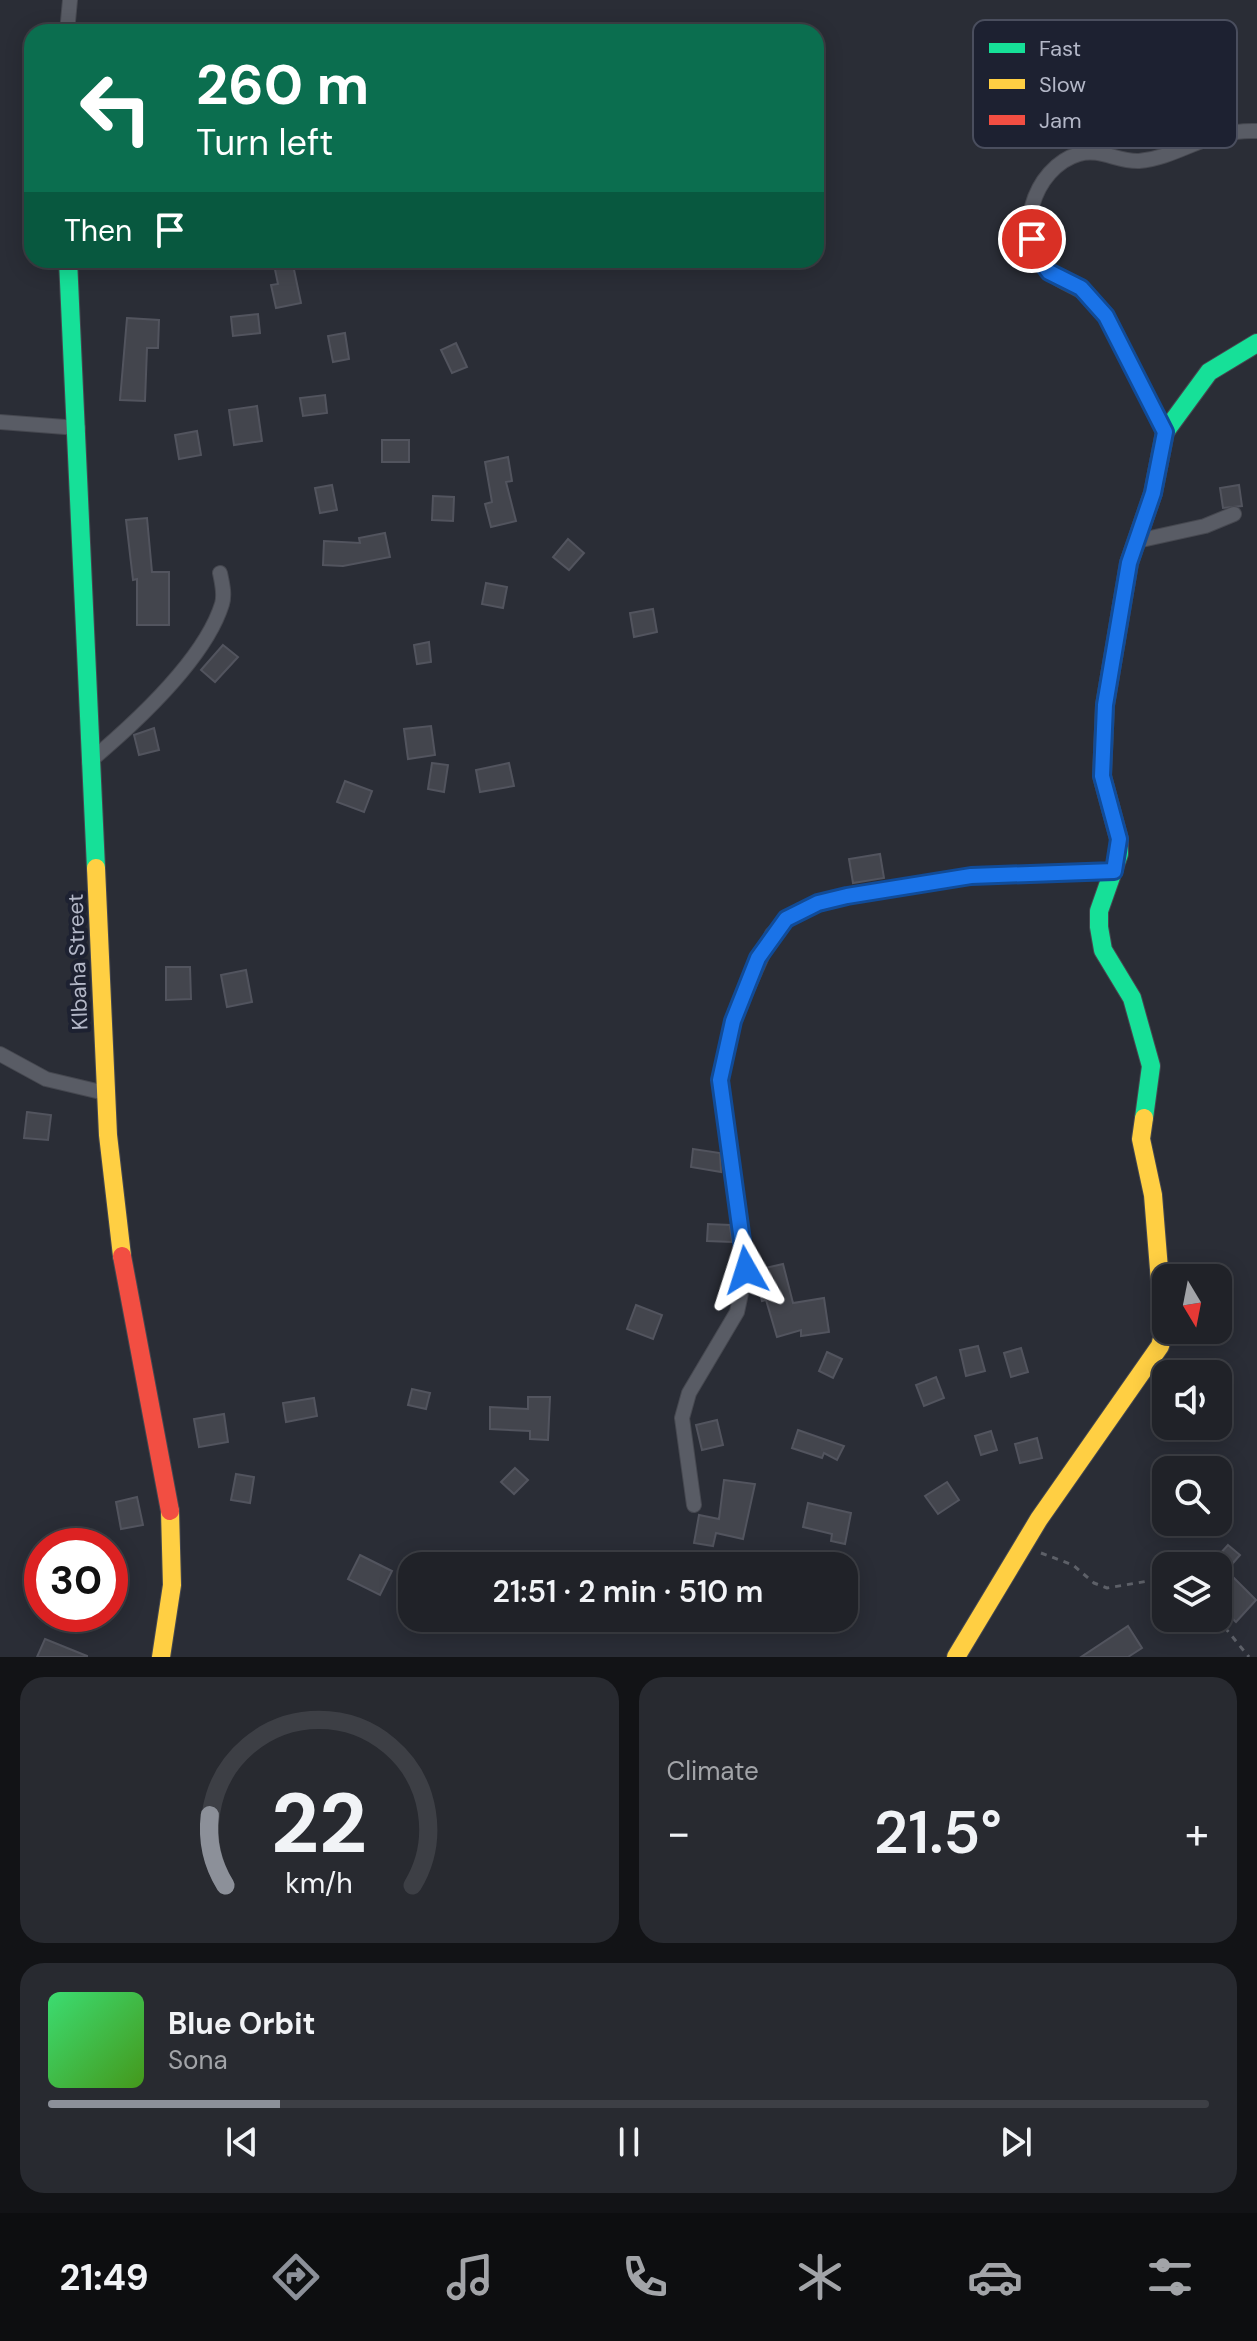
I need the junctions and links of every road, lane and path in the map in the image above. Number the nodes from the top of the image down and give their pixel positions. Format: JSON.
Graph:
{"nodes":[{"id":1,"x":70,"y":0,"type":"edge"},
{"id":2,"x":68,"y":24,"type":"edge"},
{"id":3,"x":1178,"y":148,"type":"edge"},
{"id":4,"x":68,"y":268,"type":"edge"},
{"id":5,"x":1257,"y":343,"type":"edge"},
{"id":6,"x":0,"y":422,"type":"edge"},
{"id":7,"x":78,"y":428,"type":"junction"},
{"id":8,"x":1165,"y":432,"type":"junction"},
{"id":9,"x":1234,"y":514,"type":"dead end"},
{"id":10,"x":1137,"y":541,"type":"junction"},
{"id":11,"x":220,"y":573,"type":"dead end"},
{"id":12,"x":89,"y":762,"type":"junction"},
{"id":13,"x":1114,"y":871,"type":"junction"},
{"id":14,"x":0,"y":1054,"type":"edge"},
{"id":15,"x":105,"y":1093,"type":"junction"},
{"id":16,"x":694,"y":1505,"type":"dead end"},
{"id":17,"x":1023,"y":1548,"type":"junction"},
{"id":18,"x":1152,"y":1580,"type":"edge"},
{"id":19,"x":1228,"y":1632,"type":"edge"},
{"id":20,"x":161,"y":1657,"type":"edge"},
{"id":21,"x":956,"y":1657,"type":"edge"},
{"id":22,"x":1249,"y":1657,"type":"edge"}],
"edges":[{"from":1,"to":2,"type":"street"},
{"from":3,"to":8,"type":"street"},
{"from":4,"to":7,"type":"street","name":"KIbaha Street"},
{"from":5,"to":8,"type":"street"},
{"from":6,"to":7,"type":"street"},
{"from":7,"to":12,"type":"street","name":"KIbaha Street"},
{"from":8,"to":10,"type":"street"},
{"from":9,"to":10,"type":"street"},
{"from":10,"to":13,"type":"street"},
{"from":11,"to":12,"type":"street"},
{"from":12,"to":15,"type":"street","name":"KIbaha Street"},
{"from":13,"to":16,"type":"street"},
{"from":13,"to":17,"type":"street"},
{"from":14,"to":15,"type":"street"},
{"from":15,"to":20,"type":"street","name":"KIbaha Street"},
{"from":17,"to":18,"type":"path"},
{"from":17,"to":21,"type":"street"},
{"from":19,"to":22,"type":"path"}]}
